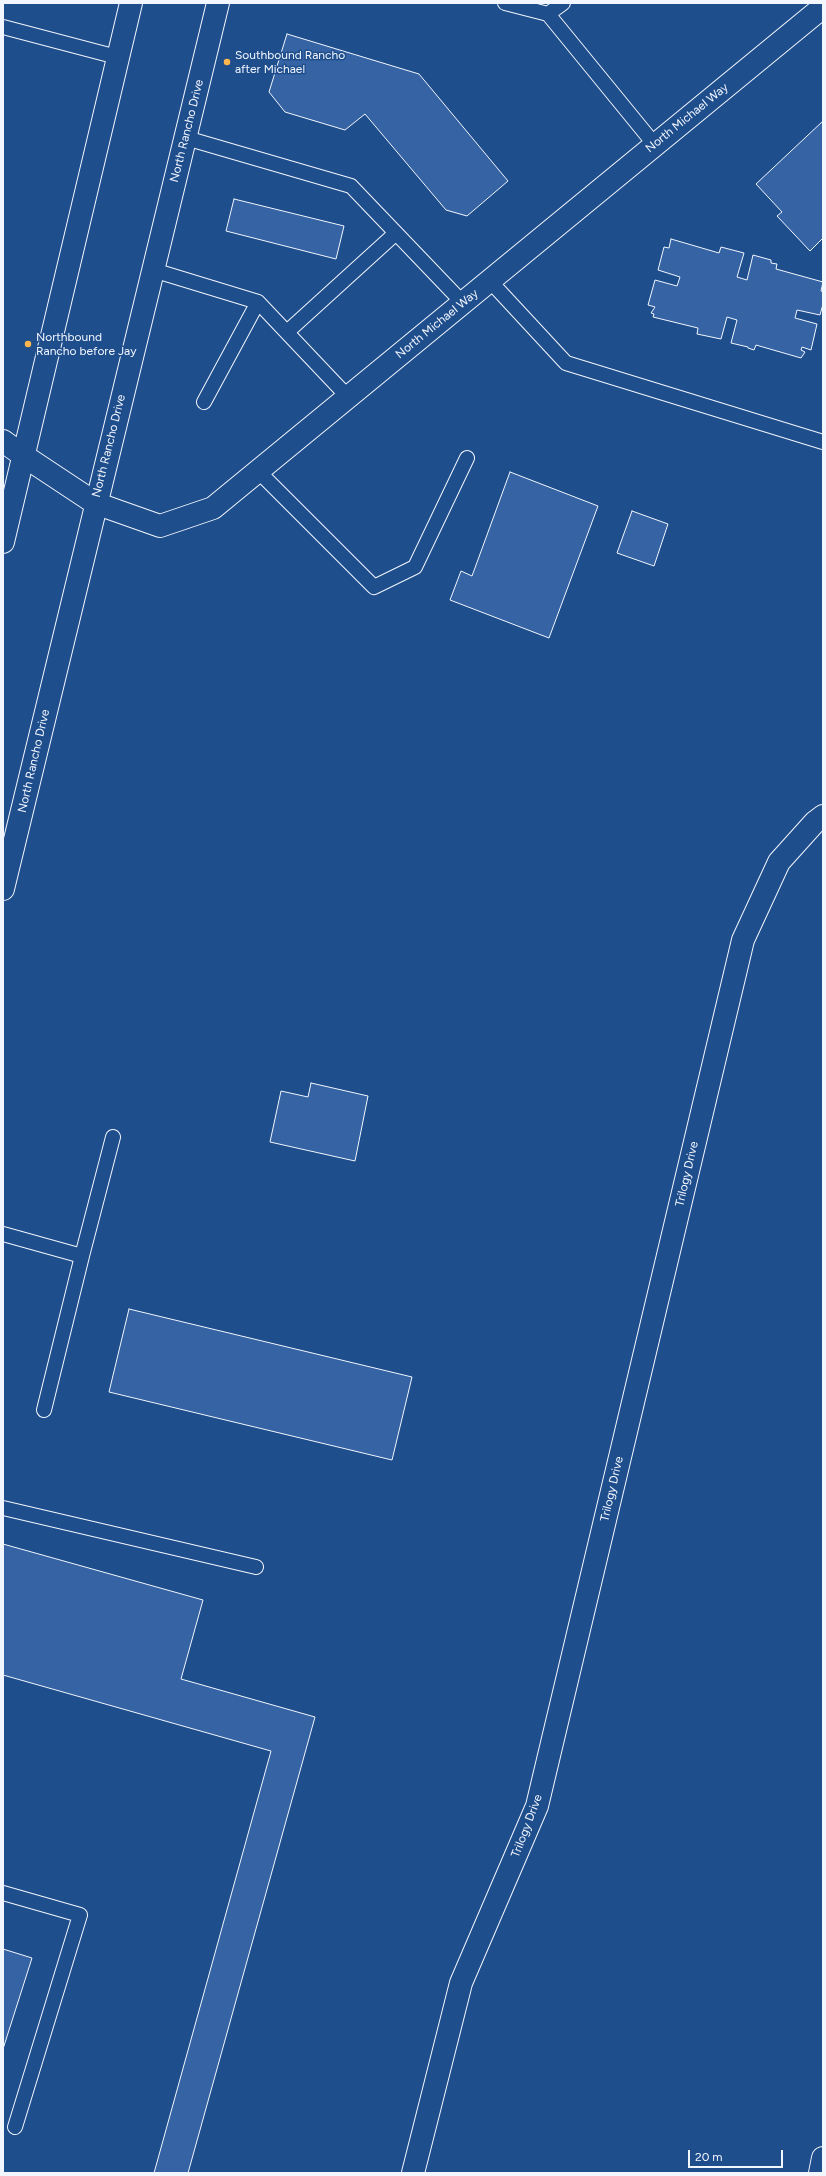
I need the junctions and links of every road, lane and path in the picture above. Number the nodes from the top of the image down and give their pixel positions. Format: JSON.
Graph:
{"nodes":[{"id":1,"x":131,"y":3,"type":"edge"},
{"id":2,"x":218,"y":3,"type":"edge"},
{"id":3,"x":505,"y":3,"type":"edge"},
{"id":4,"x":563,"y":3,"type":"edge"},
{"id":5,"x":823,"y":7,"type":"edge"},
{"id":6,"x":548,"y":14,"type":"junction"},
{"id":7,"x":3,"y":27,"type":"edge"},
{"id":8,"x":117,"y":57,"type":"junction"},
{"id":9,"x":186,"y":138,"type":"junction"},
{"id":10,"x":655,"y":145,"type":"junction"},
{"id":11,"x":396,"y":233,"type":"junction"},
{"id":12,"x":153,"y":270,"type":"junction"},
{"id":13,"x":490,"y":281,"type":"junction"},
{"id":14,"x":258,"y":302,"type":"junction"},
{"id":15,"x":463,"y":303,"type":"junction"},
{"id":16,"x":287,"y":332,"type":"junction"},
{"id":17,"x":348,"y":397,"type":"junction"},
{"id":18,"x":204,"y":402,"type":"dead end"},
{"id":19,"x":3,"y":441,"type":"edge"},
{"id":20,"x":823,"y":442,"type":"edge"},
{"id":21,"x":24,"y":456,"type":"junction"},
{"id":22,"x":467,"y":458,"type":"dead end"},
{"id":23,"x":258,"y":471,"type":"junction"},
{"id":24,"x":95,"y":503,"type":"junction"},
{"id":25,"x":3,"y":542,"type":"edge"},
{"id":26,"x":823,"y":816,"type":"edge"},
{"id":27,"x":3,"y":889,"type":"edge"},
{"id":28,"x":113,"y":1137,"type":"dead end"},
{"id":29,"x":3,"y":1234,"type":"edge"},
{"id":30,"x":82,"y":1256,"type":"junction"},
{"id":31,"x":44,"y":1410,"type":"dead end"},
{"id":32,"x":3,"y":1508,"type":"edge"},
{"id":33,"x":256,"y":1567,"type":"dead end"},
{"id":34,"x":3,"y":1893,"type":"edge"},
{"id":35,"x":15,"y":2127,"type":"dead end"},
{"id":36,"x":823,"y":2158,"type":"edge"},
{"id":37,"x":413,"y":2173,"type":"edge"},
{"id":38,"x":820,"y":2173,"type":"edge"}],
"edges":[{"from":1,"to":8,"type":"street"},
{"from":2,"to":9,"type":"street","name":"North Rancho Drive"},
{"from":3,"to":6,"type":"lane"},
{"from":4,"to":6,"type":"lane"},
{"from":5,"to":10,"type":"street","name":"North Michael Way"},
{"from":6,"to":10,"type":"lane"},
{"from":7,"to":8,"type":"lane"},
{"from":8,"to":21,"type":"street"},
{"from":9,"to":11,"type":"lane"},
{"from":9,"to":12,"type":"street","name":"North Rancho Drive"},
{"from":10,"to":13,"type":"street","name":"North Michael Way"},
{"from":11,"to":15,"type":"lane"},
{"from":11,"to":16,"type":"lane"},
{"from":12,"to":14,"type":"lane"},
{"from":12,"to":24,"type":"street","name":"North Rancho Drive"},
{"from":13,"to":15,"type":"street","name":"North Michael Way"},
{"from":13,"to":20,"type":"lane"},
{"from":14,"to":16,"type":"lane"},
{"from":14,"to":18,"type":"lane"},
{"from":15,"to":17,"type":"street","name":"North Michael Way"},
{"from":16,"to":17,"type":"lane"},
{"from":17,"to":23,"type":"street","name":"North Michael Way"},
{"from":19,"to":21,"type":"street","name":"North Michael Way"},
{"from":21,"to":24,"type":"street","name":"North Michael Way"},
{"from":21,"to":25,"type":"street"},
{"from":22,"to":23,"type":"lane"},
{"from":23,"to":24,"type":"street","name":"North Michael Way"},
{"from":24,"to":27,"type":"street","name":"North Rancho Drive"},
{"from":26,"to":37,"type":"street","name":"Trilogy Drive"},
{"from":28,"to":30,"type":"lane"},
{"from":29,"to":30,"type":"lane"},
{"from":30,"to":31,"type":"lane"},
{"from":32,"to":33,"type":"lane"},
{"from":34,"to":35,"type":"lane"},
{"from":36,"to":38,"type":"street"}]}
